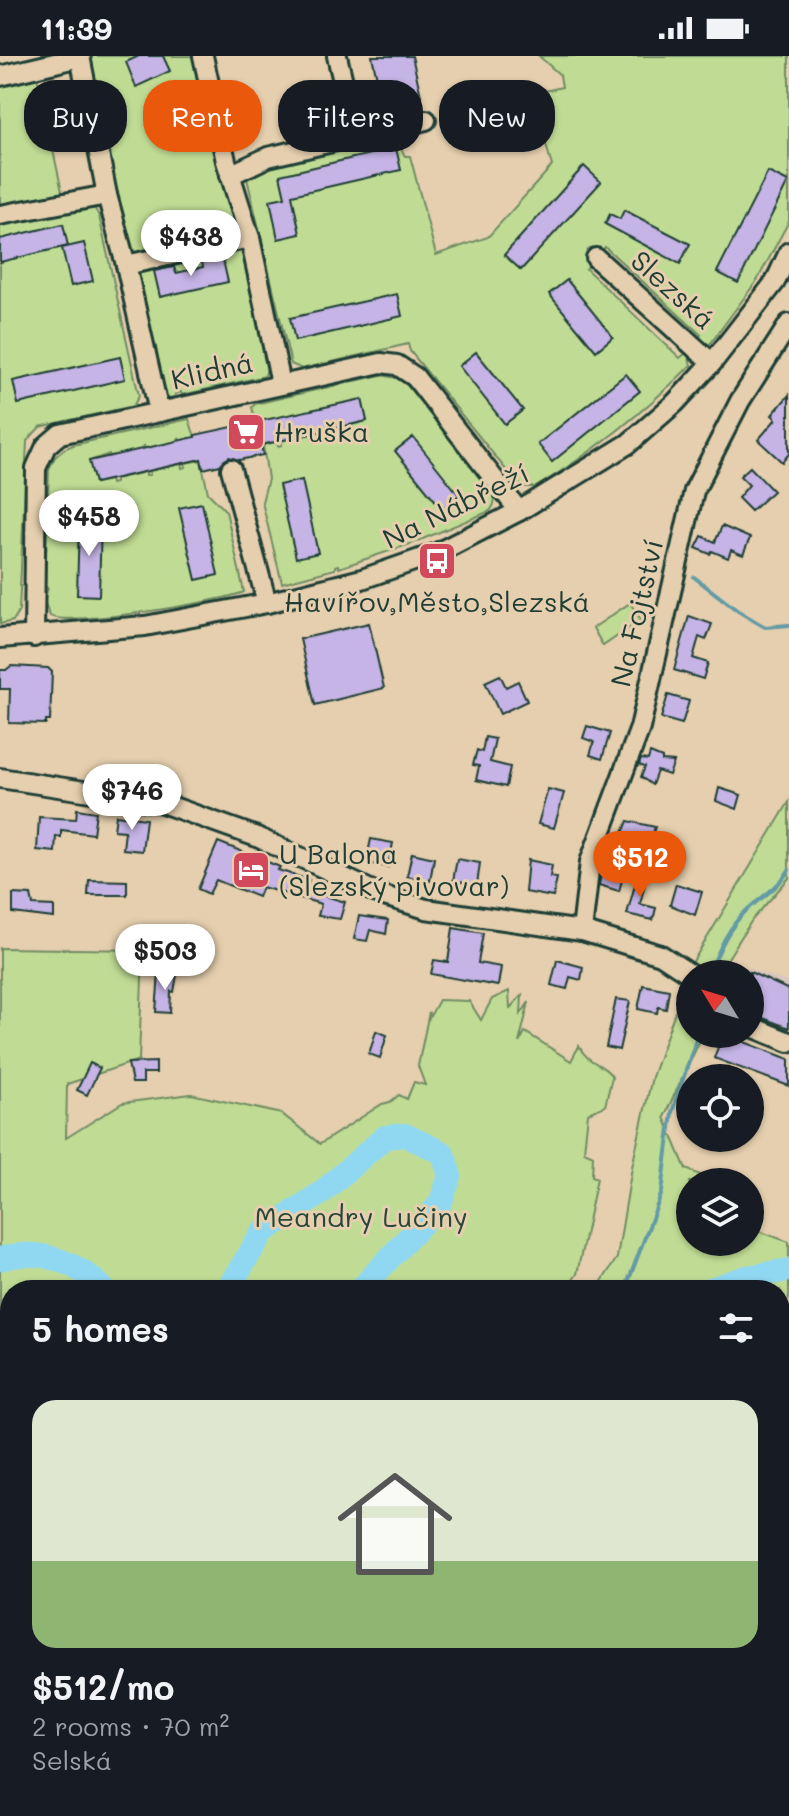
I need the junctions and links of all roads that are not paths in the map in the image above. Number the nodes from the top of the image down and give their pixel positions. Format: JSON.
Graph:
{"nodes":[{"id":1,"x":203,"y":56,"type":"edge"},
{"id":2,"x":337,"y":56,"type":"edge"},
{"id":3,"x":80,"y":57,"type":"edge"},
{"id":4,"x":0,"y":76,"type":"edge"},
{"id":5,"x":343,"y":80,"type":"edge"},
{"id":6,"x":426,"y":120,"type":"dead end"},
{"id":7,"x":423,"y":121,"type":"edge"},
{"id":8,"x":290,"y":152,"type":"edge"},
{"id":9,"x":230,"y":175,"type":"junction"},
{"id":10,"x":107,"y":195,"type":"junction"},
{"id":11,"x":0,"y":215,"type":"edge"},
{"id":12,"x":250,"y":238,"type":"junction"},
{"id":13,"x":789,"y":252,"type":"edge"},
{"id":14,"x":596,"y":258,"type":"dead end"},
{"id":15,"x":126,"y":265,"type":"junction"},
{"id":16,"x":789,"y":324,"type":"edge"},
{"id":17,"x":712,"y":363,"type":"junction"},
{"id":18,"x":281,"y":384,"type":"junction"},
{"id":19,"x":159,"y":412,"type":"junction"},
{"id":20,"x":231,"y":469,"type":"dead end"},
{"id":21,"x":519,"y":511,"type":"junction"},
{"id":22,"x":267,"y":603,"type":"junction"},
{"id":23,"x":34,"y":637,"type":"junction"},
{"id":24,"x":0,"y":638,"type":"edge"},
{"id":25,"x":0,"y":778,"type":"edge"},
{"id":26,"x":582,"y":931,"type":"junction"},
{"id":27,"x":676,"y":965,"type":"edge"},
{"id":28,"x":764,"y":1032,"type":"edge"},
{"id":29,"x":789,"y":1042,"type":"edge"}],
"edges":[{"from":1,"to":9,"type":"street"},
{"from":2,"to":5,"type":"street"},
{"from":3,"to":4,"type":"street"},
{"from":3,"to":10,"type":"street"},
{"from":6,"to":7,"type":"street"},
{"from":8,"to":9,"type":"street"},
{"from":9,"to":12,"type":"street"},
{"from":10,"to":11,"type":"street"},
{"from":10,"to":15,"type":"street"},
{"from":12,"to":15,"type":"street"},
{"from":12,"to":18,"type":"street"},
{"from":13,"to":17,"type":"street","name":"Na Nábřeží"},
{"from":14,"to":17,"type":"street","name":"Slezská"},
{"from":15,"to":19,"type":"street"},
{"from":16,"to":26,"type":"street","name":"Na Fojtství"},
{"from":17,"to":21,"type":"street","name":"Na Nábřeží"},
{"from":18,"to":19,"type":"street","name":"Klidná"},
{"from":18,"to":21,"type":"street","name":"Klidná"},
{"from":19,"to":23,"type":"street","name":"Klidná"},
{"from":20,"to":22,"type":"street"},
{"from":21,"to":22,"type":"street","name":"Na Nábřeží"},
{"from":22,"to":23,"type":"street","name":"Na Nábřeží"},
{"from":23,"to":24,"type":"street","name":"Na Nábřeží"},
{"from":25,"to":26,"type":"street"},
{"from":26,"to":27,"type":"street"},
{"from":28,"to":29,"type":"street"}]}
